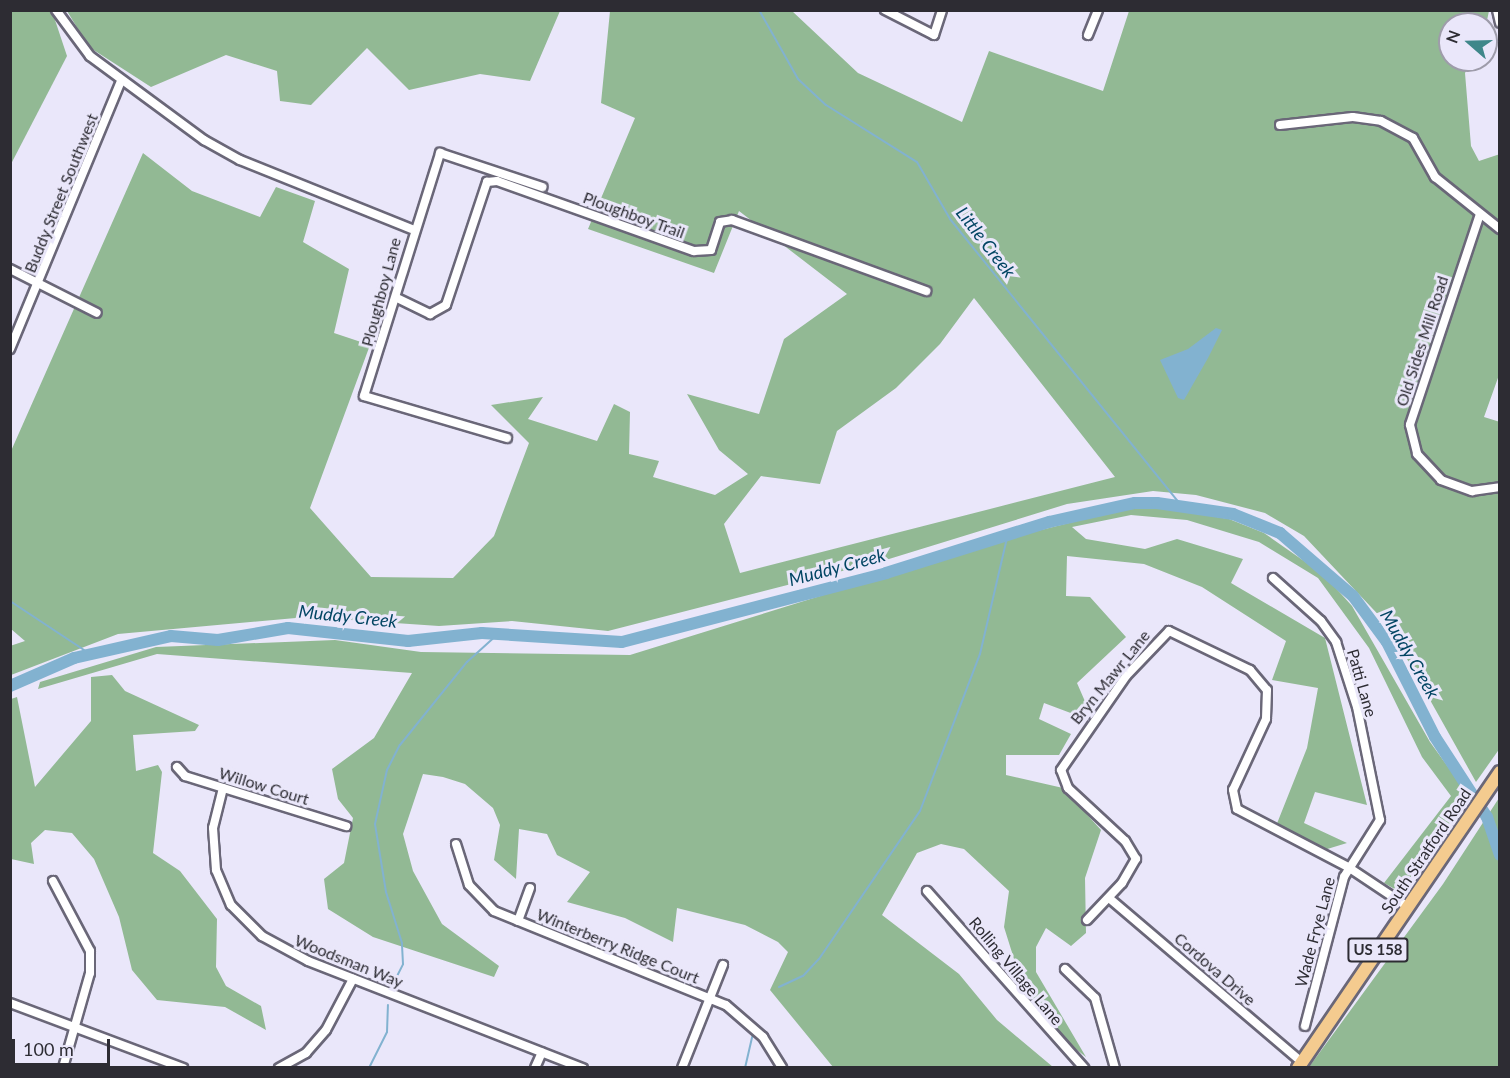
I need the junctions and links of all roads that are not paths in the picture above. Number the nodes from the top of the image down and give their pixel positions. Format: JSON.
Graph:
{"nodes":[{"id":1,"x":56,"y":10,"type":"edge"},
{"id":2,"x":885,"y":10,"type":"edge"},
{"id":3,"x":942,"y":10,"type":"edge"},
{"id":4,"x":1098,"y":10,"type":"edge"},
{"id":5,"x":1497,"y":10,"type":"edge"},
{"id":6,"x":1500,"y":24,"type":"edge"},
{"id":7,"x":1088,"y":34,"type":"dead end"},
{"id":8,"x":121,"y":81,"type":"junction"},
{"id":9,"x":1280,"y":125,"type":"dead end"},
{"id":10,"x":542,"y":187,"type":"dead end"},
{"id":11,"x":1480,"y":214,"type":"junction"},
{"id":12,"x":412,"y":229,"type":"junction"},
{"id":13,"x":1500,"y":229,"type":"edge"},
{"id":14,"x":10,"y":269,"type":"edge"},
{"id":15,"x":39,"y":281,"type":"junction"},
{"id":16,"x":926,"y":291,"type":"dead end"},
{"id":17,"x":397,"y":298,"type":"junction"},
{"id":18,"x":97,"y":313,"type":"dead end"},
{"id":19,"x":10,"y":349,"type":"edge"},
{"id":20,"x":507,"y":438,"type":"dead end"},
{"id":21,"x":1500,"y":487,"type":"edge"},
{"id":22,"x":1273,"y":578,"type":"dead end"},
{"id":23,"x":177,"y":766,"type":"dead end"},
{"id":24,"x":1500,"y":772,"type":"edge"},
{"id":25,"x":223,"y":788,"type":"junction"},
{"id":26,"x":1380,"y":820,"type":"joint"},
{"id":27,"x":346,"y":826,"type":"dead end"},
{"id":28,"x":456,"y":843,"type":"dead end"},
{"id":29,"x":1348,"y":867,"type":"junction"},
{"id":30,"x":53,"y":881,"type":"dead end"},
{"id":31,"x":530,"y":888,"type":"dead end"},
{"id":32,"x":927,"y":891,"type":"dead end"},
{"id":33,"x":1109,"y":898,"type":"junction"},
{"id":34,"x":1407,"y":908,"type":"junction"},
{"id":35,"x":1087,"y":920,"type":"dead end"},
{"id":36,"x":518,"y":921,"type":"junction"},
{"id":37,"x":723,"y":965,"type":"dead end"},
{"id":38,"x":1065,"y":969,"type":"dead end"},
{"id":39,"x":353,"y":978,"type":"junction"},
{"id":40,"x":710,"y":997,"type":"junction"},
{"id":41,"x":10,"y":1003,"type":"edge"},
{"id":42,"x":1305,"y":1026,"type":"dead end"},
{"id":43,"x":77,"y":1029,"type":"junction"},
{"id":44,"x":542,"y":1052,"type":"junction"},
{"id":45,"x":1114,"y":1065,"type":"edge"},
{"id":46,"x":1300,"y":1065,"type":"edge"},
{"id":47,"x":63,"y":1068,"type":"edge"},
{"id":48,"x":183,"y":1068,"type":"edge"},
{"id":49,"x":279,"y":1068,"type":"edge"},
{"id":50,"x":535,"y":1068,"type":"edge"},
{"id":51,"x":583,"y":1068,"type":"edge"},
{"id":52,"x":682,"y":1068,"type":"edge"},
{"id":53,"x":783,"y":1068,"type":"edge"},
{"id":54,"x":1084,"y":1068,"type":"edge"},
{"id":55,"x":1123,"y":1068,"type":"edge"}],
"edges":[{"from":1,"to":8,"type":"street","name":"Ploughboy Lane"},
{"from":2,"to":3,"type":"street"},
{"from":4,"to":7,"type":"street"},
{"from":5,"to":6,"type":"street"},
{"from":8,"to":12,"type":"street","name":"Ploughboy Lane"},
{"from":8,"to":15,"type":"street","name":"Buddy Street Southwest"},
{"from":9,"to":11,"type":"street"},
{"from":10,"to":12,"type":"street"},
{"from":11,"to":13,"type":"street"},
{"from":11,"to":21,"type":"street","name":"Old Sides Mill Road"},
{"from":12,"to":17,"type":"street","name":"Ploughboy Lane"},
{"from":14,"to":15,"type":"street"},
{"from":15,"to":18,"type":"street"},
{"from":15,"to":19,"type":"street","name":"Buddy Street Southwest"},
{"from":16,"to":17,"type":"street","name":"Ploughboy Trail"},
{"from":17,"to":20,"type":"street","name":"Ploughboy Lane"},
{"from":22,"to":26,"type":"street","name":"Patti Lane"},
{"from":23,"to":25,"type":"street","name":"Willow Court"},
{"from":24,"to":34,"type":"main road","name":"South Stratford Road","number":"US 158"},
{"from":25,"to":27,"type":"street","name":"Willow Court"},
{"from":25,"to":39,"type":"street","name":"Woodsman Way"},
{"from":26,"to":29,"type":"street","name":"Wade Frye Lane"},
{"from":28,"to":36,"type":"street","name":"Winterberry Ridge Court"},
{"from":29,"to":33,"type":"street","name":"Bryn Mawr Lane"},
{"from":29,"to":34,"type":"street","name":"Bryn Mawr Lane"},
{"from":29,"to":42,"type":"street","name":"Wade Frye Lane"},
{"from":30,"to":43,"type":"street"},
{"from":31,"to":36,"type":"street"},
{"from":32,"to":54,"type":"street","name":"Rolling Village Lane"},
{"from":33,"to":35,"type":"street","name":"Bryn Mawr Lane"},
{"from":33,"to":46,"type":"street","name":"Cordova Drive"},
{"from":34,"to":46,"type":"main road","name":"South Stratford Road","number":"US 158"},
{"from":36,"to":40,"type":"street","name":"Winterberry Ridge Court"},
{"from":37,"to":40,"type":"street"},
{"from":38,"to":45,"type":"street"},
{"from":39,"to":44,"type":"street","name":"Woodsman Way"},
{"from":39,"to":49,"type":"street"},
{"from":40,"to":52,"type":"street"},
{"from":40,"to":53,"type":"street","name":"Winterberry Ridge Court"},
{"from":41,"to":43,"type":"street"},
{"from":43,"to":47,"type":"street"},
{"from":43,"to":48,"type":"street"},
{"from":44,"to":50,"type":"street"},
{"from":44,"to":51,"type":"street","name":"Woodsman Way"},
{"from":45,"to":55,"type":"street"}]}
